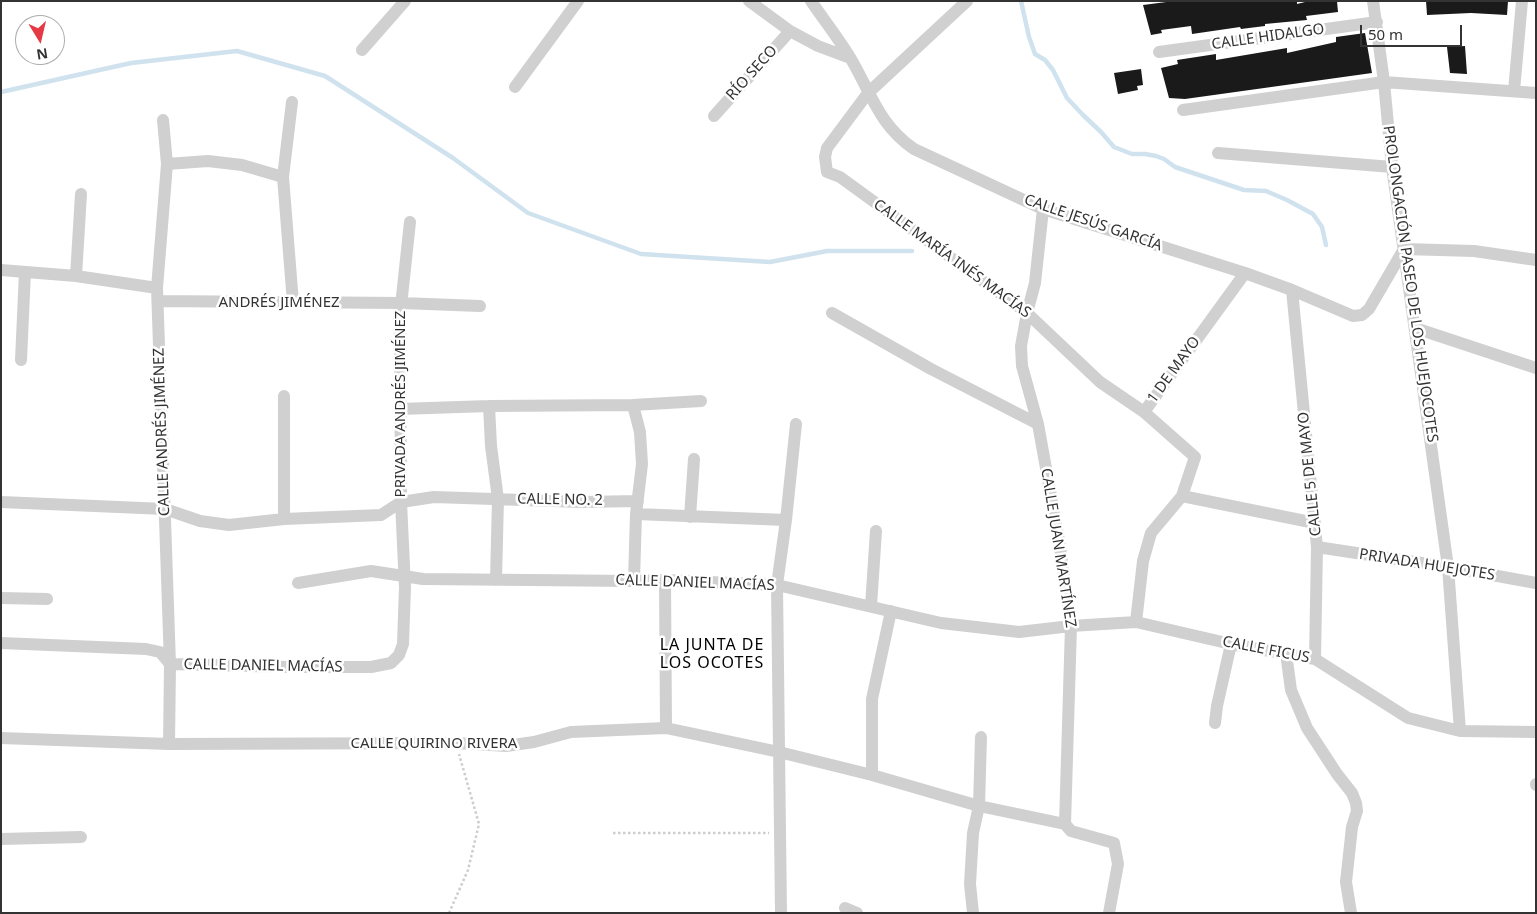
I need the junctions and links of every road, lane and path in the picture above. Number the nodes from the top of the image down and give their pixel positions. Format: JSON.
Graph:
{"nodes":[{"id":1,"x":405,"y":1,"type":"edge"},
{"id":2,"x":578,"y":1,"type":"edge"},
{"id":3,"x":749,"y":1,"type":"edge"},
{"id":4,"x":811,"y":1,"type":"edge"},
{"id":5,"x":967,"y":1,"type":"edge"},
{"id":6,"x":1373,"y":1,"type":"edge"},
{"id":7,"x":1522,"y":1,"type":"edge"},
{"id":8,"x":1377,"y":22,"type":"junction"},
{"id":9,"x":790,"y":31,"type":"junction"},
{"id":10,"x":362,"y":50,"type":"dead end"},
{"id":11,"x":1158,"y":52,"type":"dead end"},
{"id":12,"x":850,"y":58,"type":"junction"},
{"id":13,"x":1384,"y":82,"type":"junction"},
{"id":14,"x":515,"y":87,"type":"dead end"},
{"id":15,"x":1514,"y":92,"type":"junction"},
{"id":16,"x":868,"y":93,"type":"junction"},
{"id":17,"x":1536,"y":93,"type":"edge"},
{"id":18,"x":292,"y":102,"type":"dead end"},
{"id":19,"x":1183,"y":110,"type":"dead end"},
{"id":20,"x":714,"y":116,"type":"dead end"},
{"id":21,"x":163,"y":120,"type":"dead end"},
{"id":22,"x":1218,"y":153,"type":"dead end"},
{"id":23,"x":167,"y":164,"type":"junction"},
{"id":24,"x":1392,"y":167,"type":"junction"},
{"id":25,"x":282,"y":178,"type":"junction"},
{"id":26,"x":81,"y":194,"type":"dead end"},
{"id":27,"x":1042,"y":209,"type":"junction"},
{"id":28,"x":410,"y":222,"type":"dead end"},
{"id":29,"x":1404,"y":250,"type":"junction"},
{"id":30,"x":1536,"y":260,"type":"edge"},
{"id":31,"x":1,"y":270,"type":"edge"},
{"id":32,"x":25,"y":272,"type":"junction"},
{"id":33,"x":1245,"y":273,"type":"junction"},
{"id":34,"x":76,"y":276,"type":"junction"},
{"id":35,"x":157,"y":288,"type":"junction"},
{"id":36,"x":1292,"y":290,"type":"junction"},
{"id":37,"x":158,"y":302,"type":"junction"},
{"id":38,"x":293,"y":303,"type":"junction"},
{"id":39,"x":401,"y":303,"type":"junction"},
{"id":40,"x":480,"y":306,"type":"dead end"},
{"id":41,"x":832,"y":313,"type":"dead end"},
{"id":42,"x":1027,"y":313,"type":"junction"},
{"id":43,"x":1415,"y":328,"type":"junction"},
{"id":44,"x":20,"y":360,"type":"dead end"},
{"id":45,"x":1536,"y":368,"type":"edge"},
{"id":46,"x":284,"y":396,"type":"dead end"},
{"id":47,"x":701,"y":401,"type":"dead end"},
{"id":48,"x":633,"y":404,"type":"junction"},
{"id":49,"x":489,"y":406,"type":"junction"},
{"id":50,"x":400,"y":409,"type":"junction"},
{"id":51,"x":1144,"y":412,"type":"junction"},
{"id":52,"x":796,"y":424,"type":"dead end"},
{"id":53,"x":1038,"y":424,"type":"junction"},
{"id":54,"x":694,"y":458,"type":"dead end"},
{"id":55,"x":1182,"y":496,"type":"junction"},
{"id":56,"x":498,"y":499,"type":"junction"},
{"id":57,"x":638,"y":501,"type":"junction"},
{"id":58,"x":1,"y":502,"type":"edge"},
{"id":59,"x":402,"y":502,"type":"junction"},
{"id":60,"x":165,"y":509,"type":"junction"},
{"id":61,"x":636,"y":514,"type":"junction"},
{"id":62,"x":690,"y":517,"type":"junction"},
{"id":63,"x":284,"y":519,"type":"junction"},
{"id":64,"x":786,"y":520,"type":"junction"},
{"id":65,"x":1315,"y":523,"type":"junction"},
{"id":66,"x":876,"y":530,"type":"dead end"},
{"id":67,"x":1317,"y":547,"type":"junction"},
{"id":68,"x":1448,"y":568,"type":"junction"},
{"id":69,"x":496,"y":580,"type":"junction"},
{"id":70,"x":665,"y":580,"type":"junction"},
{"id":71,"x":405,"y":581,"type":"junction"},
{"id":72,"x":634,"y":581,"type":"junction"},
{"id":73,"x":1536,"y":583,"type":"edge"},
{"id":74,"x":298,"y":584,"type":"dead end"},
{"id":75,"x":777,"y":585,"type":"junction"},
{"id":76,"x":1,"y":598,"type":"edge"},
{"id":77,"x":47,"y":599,"type":"dead end"},
{"id":78,"x":871,"y":606,"type":"junction"},
{"id":79,"x":892,"y":611,"type":"junction"},
{"id":80,"x":1136,"y":622,"type":"junction"},
{"id":81,"x":1071,"y":626,"type":"junction"},
{"id":82,"x":1,"y":643,"type":"edge"},
{"id":83,"x":1231,"y":644,"type":"junction"},
{"id":84,"x":1286,"y":653,"type":"junction"},
{"id":85,"x":1315,"y":658,"type":"junction"},
{"id":86,"x":170,"y":664,"type":"junction"},
{"id":87,"x":1215,"y":723,"type":"dead end"},
{"id":88,"x":666,"y":728,"type":"junction"},
{"id":89,"x":1460,"y":731,"type":"junction"},
{"id":90,"x":1536,"y":732,"type":"edge"},
{"id":91,"x":981,"y":737,"type":"dead end"},
{"id":92,"x":1,"y":738,"type":"edge"},
{"id":93,"x":456,"y":743,"type":"junction"},
{"id":94,"x":169,"y":744,"type":"junction"},
{"id":95,"x":779,"y":752,"type":"junction"},
{"id":96,"x":872,"y":776,"type":"junction"},
{"id":97,"x":979,"y":806,"type":"junction"},
{"id":98,"x":1065,"y":824,"type":"junction"},
{"id":99,"x":781,"y":832,"type":"junction"},
{"id":100,"x":613,"y":833,"type":"dead end"},
{"id":101,"x":81,"y":837,"type":"dead end"},
{"id":102,"x":1,"y":839,"type":"edge"},
{"id":103,"x":448,"y":912,"type":"edge"},
{"id":104,"x":781,"y":913,"type":"edge"},
{"id":105,"x":973,"y":913,"type":"edge"},
{"id":106,"x":1109,"y":913,"type":"edge"},
{"id":107,"x":1350,"y":913,"type":"edge"}],
"edges":[{"from":1,"to":10,"type":"street"},
{"from":2,"to":14,"type":"street"},
{"from":3,"to":9,"type":"street"},
{"from":4,"to":12,"type":"street","name":"CALLE JESÚS GARCÍA"},
{"from":5,"to":16,"type":"street"},
{"from":6,"to":8,"type":"street","name":"PROLONGACIÓN PASEO DE LOS HUEJOCOTES"},
{"from":7,"to":15,"type":"street"},
{"from":8,"to":11,"type":"street","name":"CALLE HIDALGO"},
{"from":8,"to":13,"type":"street","name":"PROLONGACIÓN PASEO DE LOS HUEJOCOTES"},
{"from":9,"to":12,"type":"street"},
{"from":9,"to":20,"type":"street","name":"RÍO SECO"},
{"from":12,"to":16,"type":"street","name":"CALLE JESÚS GARCÍA"},
{"from":13,"to":15,"type":"street"},
{"from":13,"to":19,"type":"street"},
{"from":13,"to":24,"type":"street","name":"PROLONGACIÓN PASEO DE LOS HUEJOCOTES"},
{"from":15,"to":17,"type":"street"},
{"from":16,"to":27,"type":"street","name":"CALLE JESÚS GARCÍA"},
{"from":16,"to":42,"type":"street","name":"CALLE MARÍA INÉS MACÍAS"},
{"from":18,"to":25,"type":"street"},
{"from":21,"to":23,"type":"street","name":"CALLE ANDRÉS JIMÉNEZ"},
{"from":22,"to":24,"type":"street"},
{"from":23,"to":25,"type":"street"},
{"from":23,"to":35,"type":"street","name":"CALLE ANDRÉS JIMÉNEZ"},
{"from":24,"to":29,"type":"street","name":"PROLONGACIÓN PASEO DE LOS HUEJOCOTES"},
{"from":25,"to":38,"type":"street"},
{"from":26,"to":34,"type":"street"},
{"from":27,"to":33,"type":"street","name":"CALLE JESÚS GARCÍA"},
{"from":27,"to":42,"type":"street","name":"CALLE JUAN MARTÍNEZ"},
{"from":28,"to":39,"type":"street","name":"PRIVADA ANDRÉS JIMÉNEZ"},
{"from":29,"to":30,"type":"street"},
{"from":29,"to":36,"type":"street","name":"CALLE JESÚS GARCÍA"},
{"from":29,"to":43,"type":"street","name":"PROLONGACIÓN PASEO DE LOS HUEJOCOTES"},
{"from":31,"to":32,"type":"street"},
{"from":32,"to":34,"type":"street"},
{"from":32,"to":44,"type":"street"},
{"from":33,"to":36,"type":"street","name":"CALLE JESÚS GARCÍA"},
{"from":33,"to":51,"type":"street","name":"1 DE MAYO"},
{"from":34,"to":35,"type":"street"},
{"from":35,"to":37,"type":"street","name":"CALLE ANDRÉS JIMÉNEZ"},
{"from":36,"to":65,"type":"street","name":"CALLE 5 DE MAYO"},
{"from":37,"to":38,"type":"street","name":"ANDRÉS JIMÉNEZ"},
{"from":37,"to":60,"type":"street","name":"CALLE ANDRÉS JIMÉNEZ"},
{"from":38,"to":39,"type":"street","name":"ANDRÉS JIMÉNEZ"},
{"from":39,"to":40,"type":"street","name":"ANDRÉS JIMÉNEZ"},
{"from":39,"to":50,"type":"street","name":"PRIVADA ANDRÉS JIMÉNEZ"},
{"from":41,"to":53,"type":"street"},
{"from":42,"to":51,"type":"street","name":"CALLE MARÍA INÉS MACÍAS"},
{"from":42,"to":53,"type":"street","name":"CALLE JUAN MARTÍNEZ"},
{"from":43,"to":45,"type":"street"},
{"from":43,"to":68,"type":"street","name":"PROLONGACIÓN PASEO DE LOS HUEJOCOTES"},
{"from":46,"to":63,"type":"street"},
{"from":47,"to":48,"type":"street"},
{"from":48,"to":49,"type":"street"},
{"from":48,"to":57,"type":"street"},
{"from":49,"to":50,"type":"street"},
{"from":49,"to":56,"type":"street"},
{"from":50,"to":59,"type":"street","name":"PRIVADA ANDRÉS JIMÉNEZ"},
{"from":51,"to":55,"type":"street","name":"1 DE MAYO"},
{"from":52,"to":64,"type":"street"},
{"from":53,"to":81,"type":"street","name":"CALLE JUAN MARTÍNEZ"},
{"from":54,"to":62,"type":"street"},
{"from":55,"to":65,"type":"street"},
{"from":55,"to":80,"type":"street","name":"1 DE MAYO"},
{"from":56,"to":57,"type":"street","name":"CALLE NO. 2"},
{"from":56,"to":59,"type":"street","name":"CALLE NO. 2"},
{"from":56,"to":69,"type":"street"},
{"from":57,"to":61,"type":"street"},
{"from":58,"to":60,"type":"street"},
{"from":59,"to":63,"type":"street"},
{"from":59,"to":71,"type":"street","name":"PRIVADA ANDRÉS JIMÉNEZ"},
{"from":60,"to":63,"type":"street"},
{"from":60,"to":86,"type":"street","name":"CALLE ANDRÉS JIMÉNEZ"},
{"from":61,"to":62,"type":"street"},
{"from":61,"to":72,"type":"street"},
{"from":62,"to":64,"type":"street"},
{"from":64,"to":75,"type":"street"},
{"from":65,"to":67,"type":"street","name":"CALLE 5 DE MAYO"},
{"from":66,"to":78,"type":"street"},
{"from":67,"to":68,"type":"street","name":"PRIVADA HUEJOTES"},
{"from":67,"to":85,"type":"street","name":"CALLE 5 DE MAYO"},
{"from":68,"to":73,"type":"street","name":"PRIVADA HUEJOTES"},
{"from":68,"to":89,"type":"street","name":"PROLONGACIÓN PASEO DE LOS HUEJOCOTES"},
{"from":69,"to":71,"type":"street","name":"CALLE DANIEL MACÍAS"},
{"from":69,"to":72,"type":"street","name":"CALLE DANIEL MACÍAS"},
{"from":70,"to":72,"type":"street","name":"CALLE DANIEL MACÍAS"},
{"from":70,"to":75,"type":"street","name":"CALLE DANIEL MACÍAS"},
{"from":70,"to":88,"type":"street"},
{"from":71,"to":74,"type":"street"},
{"from":71,"to":86,"type":"street","name":"CALLE DANIEL MACÍAS"},
{"from":75,"to":78,"type":"street","name":"CALLE DANIEL MACÍAS"},
{"from":75,"to":95,"type":"street"},
{"from":76,"to":77,"type":"street"},
{"from":78,"to":79,"type":"street","name":"CALLE DANIEL MACÍAS"},
{"from":79,"to":81,"type":"street","name":"CALLE DANIEL MACÍAS"},
{"from":79,"to":96,"type":"street"},
{"from":80,"to":81,"type":"street","name":"CALLE FICUS"},
{"from":80,"to":83,"type":"street","name":"CALLE FICUS"},
{"from":81,"to":98,"type":"street","name":"CALLE JUAN MARTÍNEZ"},
{"from":82,"to":86,"type":"street","name":"CALLE DANIEL MACÍAS"},
{"from":83,"to":84,"type":"street","name":"CALLE FICUS"},
{"from":83,"to":87,"type":"street"},
{"from":84,"to":85,"type":"street","name":"CALLE FICUS"},
{"from":84,"to":107,"type":"street"},
{"from":85,"to":89,"type":"street","name":"CALLE FICUS"},
{"from":86,"to":94,"type":"street","name":"CALLE ANDRÉS JIMÉNEZ"},
{"from":88,"to":93,"type":"street","name":"CALLE QUIRINO RIVERA"},
{"from":88,"to":95,"type":"street","name":"CALLE QUIRINO RIVERA"},
{"from":89,"to":90,"type":"street","name":"CALLE FICUS"},
{"from":91,"to":97,"type":"street"},
{"from":92,"to":94,"type":"street","name":"CALLE QUIRINO RIVERA"},
{"from":93,"to":94,"type":"street","name":"CALLE QUIRINO RIVERA"},
{"from":93,"to":103,"type":"path"},
{"from":95,"to":96,"type":"street","name":"CALLE QUIRINO RIVERA"},
{"from":95,"to":99,"type":"street"},
{"from":96,"to":97,"type":"street","name":"CALLE QUIRINO RIVERA"},
{"from":97,"to":98,"type":"street","name":"CALLE QUIRINO RIVERA"},
{"from":97,"to":105,"type":"street"},
{"from":98,"to":106,"type":"street"},
{"from":99,"to":100,"type":"path"},
{"from":99,"to":104,"type":"street"},
{"from":101,"to":102,"type":"street"}]}
